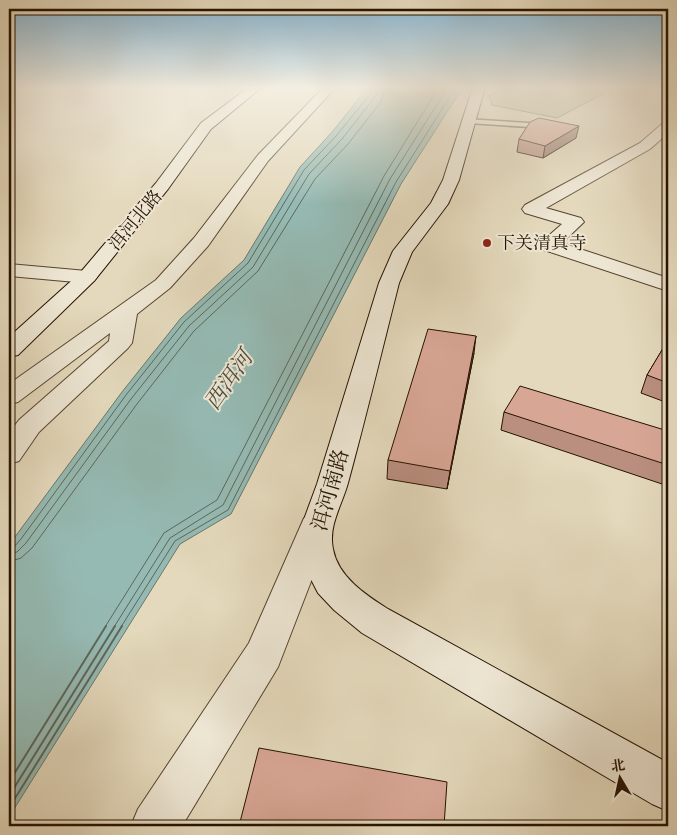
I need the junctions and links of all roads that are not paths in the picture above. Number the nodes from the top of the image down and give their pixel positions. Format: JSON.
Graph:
{"nodes":[{"id":1,"x":206,"y":126,"type":"edge"},
{"id":2,"x":293,"y":126,"type":"edge"},
{"id":3,"x":466,"y":126,"type":"edge"},
{"id":4,"x":668,"y":126,"type":"edge"},
{"id":5,"x":9,"y":270,"type":"edge"},
{"id":6,"x":86,"y":277,"type":"junction"},
{"id":7,"x":668,"y":285,"type":"edge"},
{"id":8,"x":126,"y":311,"type":"junction"},
{"id":9,"x":9,"y":350,"type":"edge"},
{"id":10,"x":9,"y":396,"type":"edge"},
{"id":11,"x":9,"y":454,"type":"edge"},
{"id":12,"x":316,"y":526,"type":"junction"},
{"id":13,"x":668,"y":788,"type":"edge"},
{"id":14,"x":155,"y":826,"type":"edge"}],
"edges":[{"from":1,"to":6,"type":"street","name":"洱河北路"},
{"from":2,"to":8,"type":"street"},
{"from":3,"to":12,"type":"street","name":"洱河南路"},
{"from":4,"to":7,"type":"street"},
{"from":5,"to":6,"type":"street"},
{"from":6,"to":9,"type":"street","name":"洱河北路"},
{"from":8,"to":10,"type":"street"},
{"from":8,"to":11,"type":"street"},
{"from":12,"to":13,"type":"street","name":"洱河南路"},
{"from":12,"to":14,"type":"street"}]}
